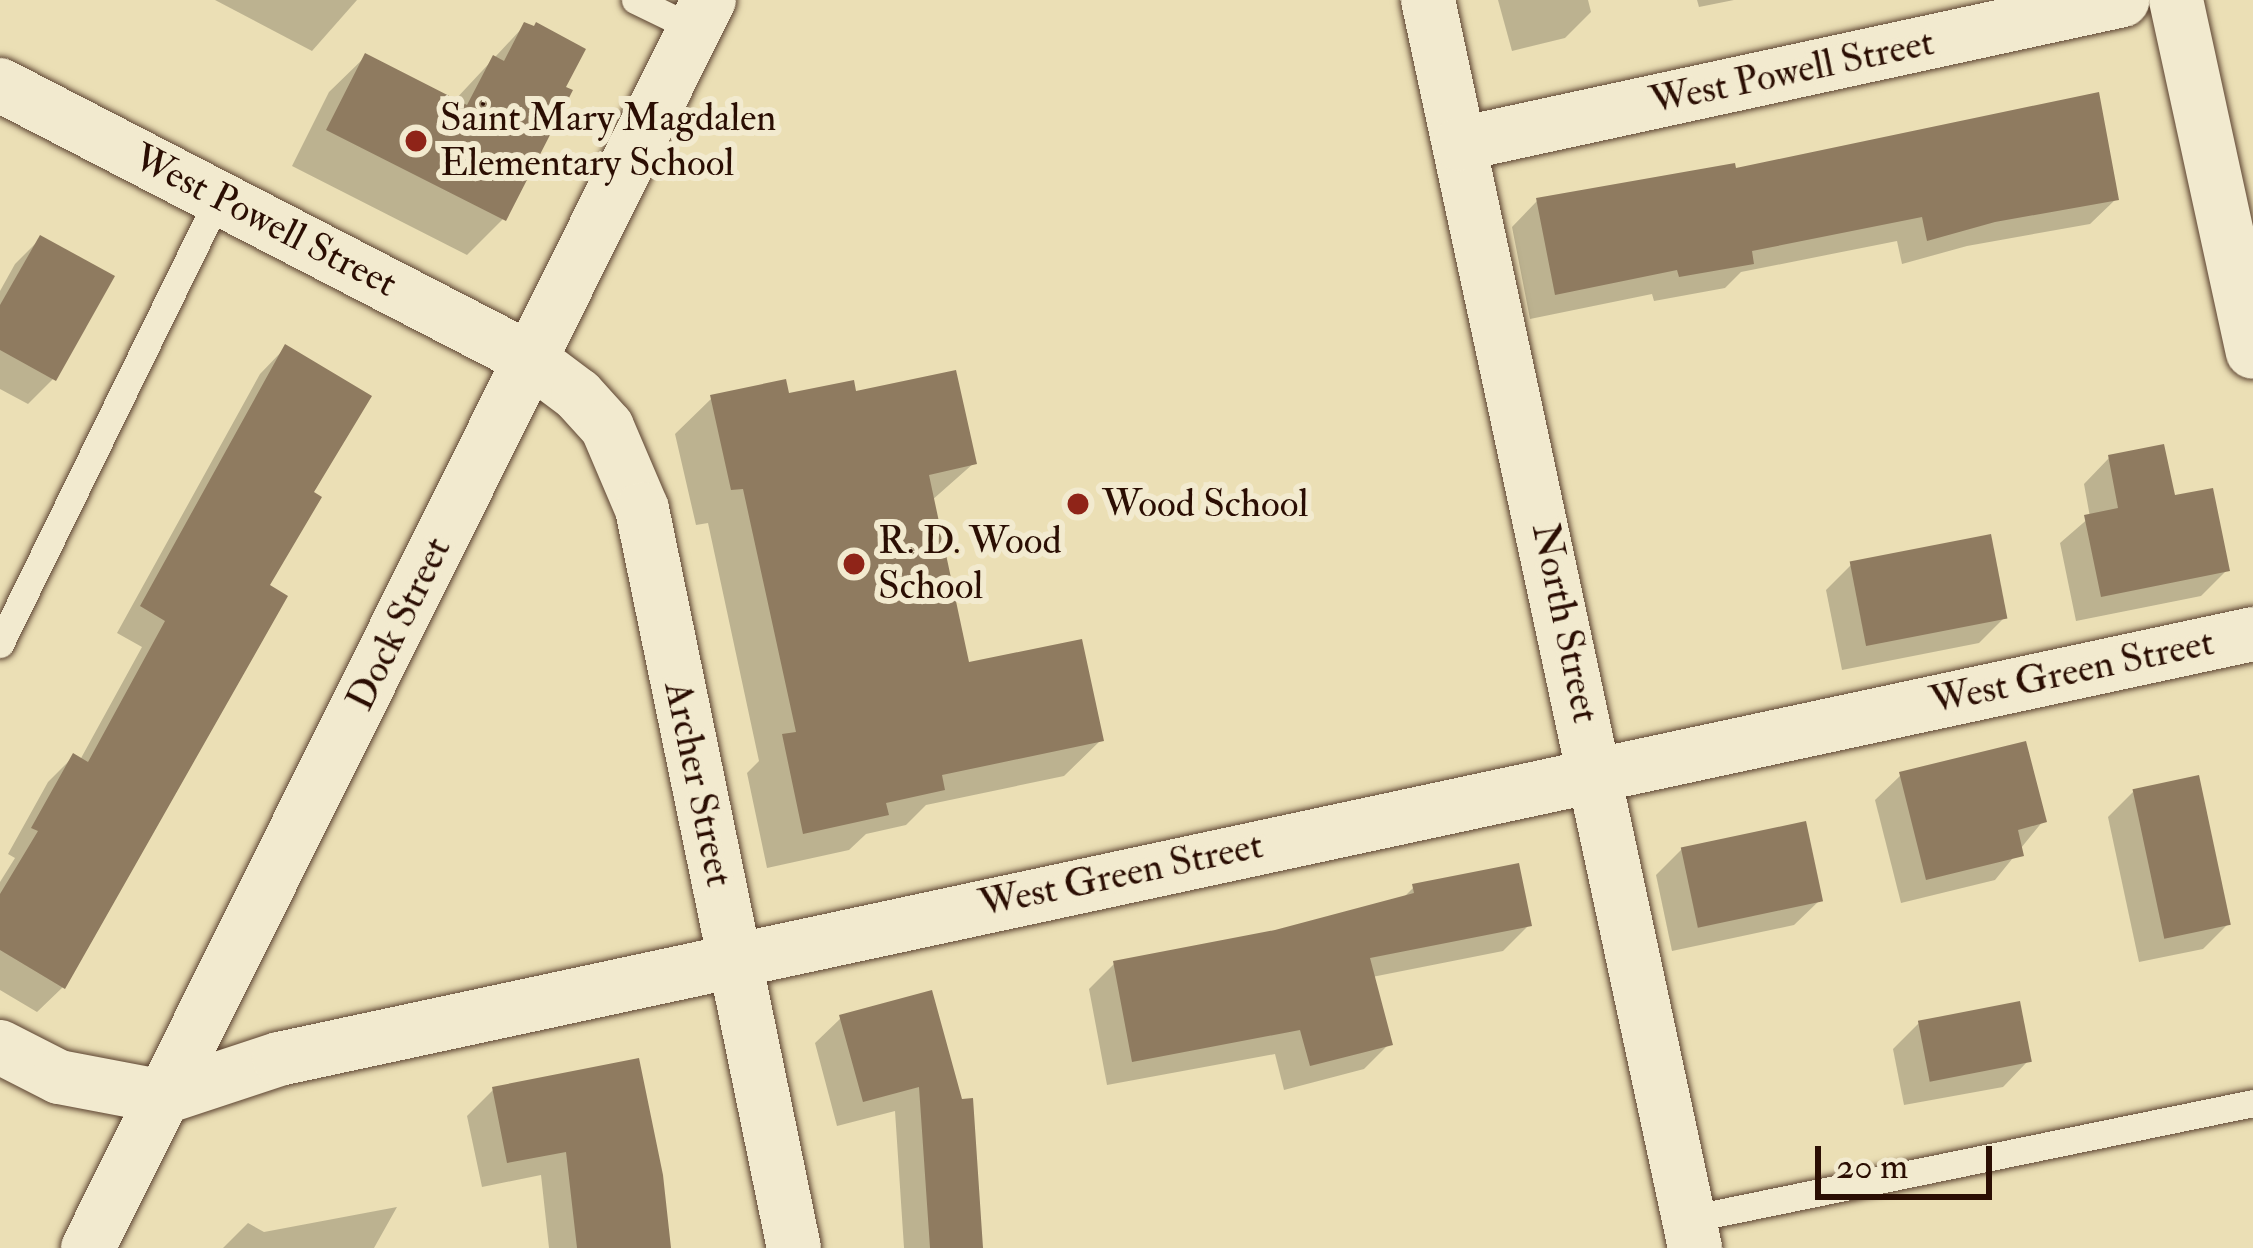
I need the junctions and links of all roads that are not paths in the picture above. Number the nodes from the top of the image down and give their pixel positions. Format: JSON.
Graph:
{"nodes":[{"id":1,"x":635,"y":0,"type":"edge"},
{"id":2,"x":1428,"y":0,"type":"edge"},
{"id":3,"x":2123,"y":0,"type":"edge"},
{"id":4,"x":2176,"y":0,"type":"edge"},
{"id":5,"x":702,"y":14,"type":"edge"},
{"id":6,"x":0,"y":85,"type":"edge"},
{"id":7,"x":1460,"y":144,"type":"junction"},
{"id":8,"x":219,"y":197,"type":"junction"},
{"id":9,"x":2253,"y":352,"type":"edge"},
{"id":10,"x":530,"y":359,"type":"junction"},
{"id":11,"x":2253,"y":634,"type":"edge"},
{"id":12,"x":0,"y":644,"type":"edge"},
{"id":13,"x":1596,"y":772,"type":"junction"},
{"id":14,"x":734,"y":959,"type":"junction"},
{"id":15,"x":0,"y":1047,"type":"edge"},
{"id":16,"x":164,"y":1097,"type":"junction"},
{"id":17,"x":2253,"y":1103,"type":"edge"},
{"id":18,"x":1692,"y":1234,"type":"edge"},
{"id":19,"x":88,"y":1248,"type":"edge"},
{"id":20,"x":794,"y":1248,"type":"edge"}],
"edges":[{"from":1,"to":5,"type":"lane"},
{"from":2,"to":7,"type":"street","name":"North Street"},
{"from":3,"to":7,"type":"street","name":"West Powell Street"},
{"from":4,"to":9,"type":"street"},
{"from":5,"to":10,"type":"street","name":"Dock Street"},
{"from":6,"to":8,"type":"street","name":"West Powell Street"},
{"from":7,"to":13,"type":"street","name":"North Street"},
{"from":8,"to":10,"type":"street","name":"West Powell Street"},
{"from":8,"to":12,"type":"lane"},
{"from":10,"to":14,"type":"street","name":"Archer Street"},
{"from":10,"to":16,"type":"street","name":"Dock Street"},
{"from":11,"to":13,"type":"street","name":"West Green Street"},
{"from":13,"to":14,"type":"street","name":"West Green Street"},
{"from":13,"to":18,"type":"street","name":"North Street"},
{"from":14,"to":16,"type":"street","name":"West Green Street"},
{"from":14,"to":20,"type":"street","name":"Archer Street"},
{"from":15,"to":16,"type":"street","name":"West Green Street"},
{"from":16,"to":19,"type":"street","name":"Dock Street"},
{"from":17,"to":18,"type":"lane"}]}
